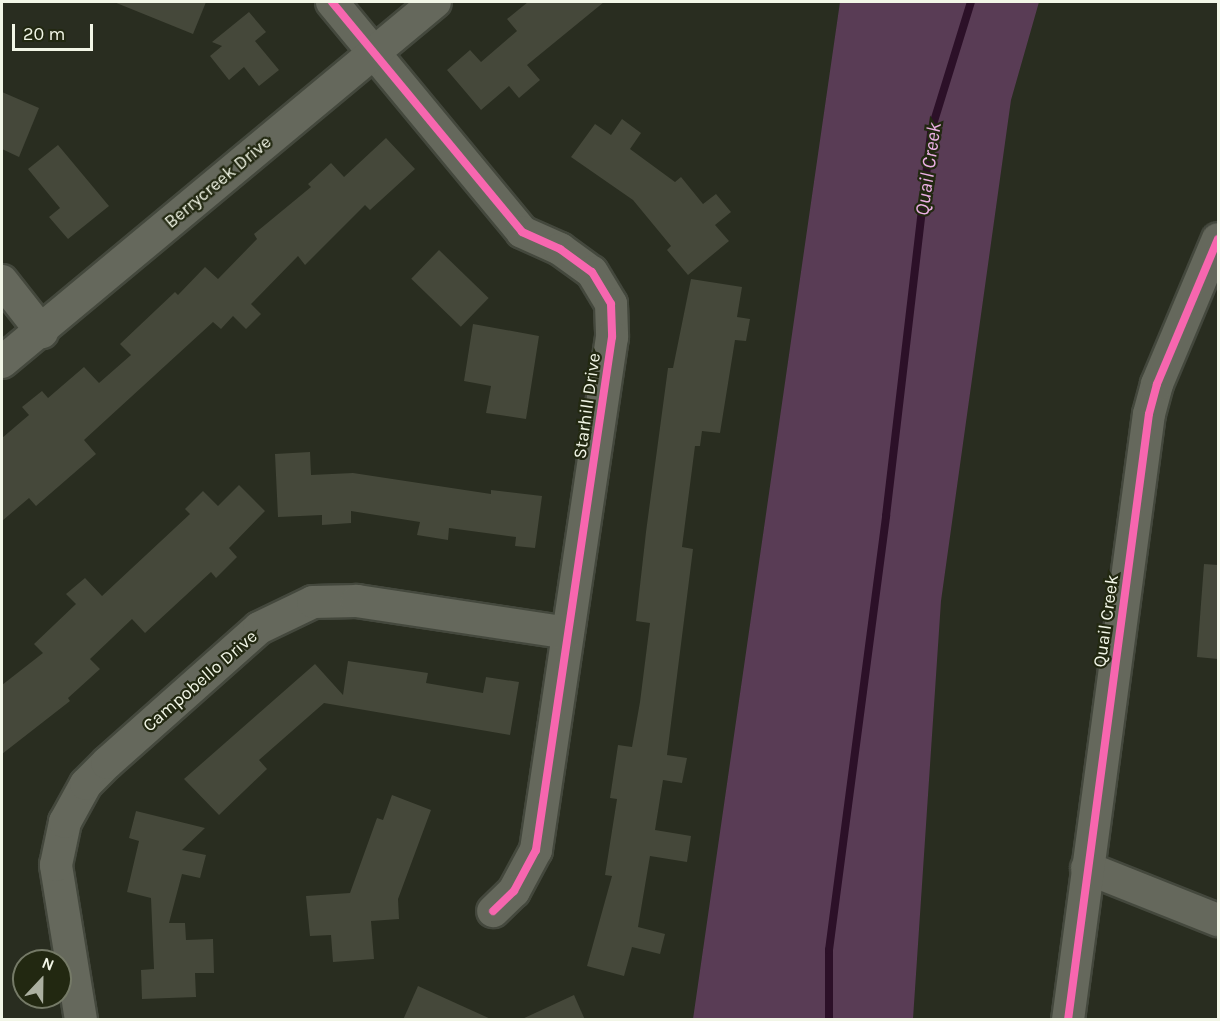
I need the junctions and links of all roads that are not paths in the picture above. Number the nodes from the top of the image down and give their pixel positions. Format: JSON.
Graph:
{"nodes":[{"id":1,"x":332,"y":2,"type":"edge"},
{"id":2,"x":435,"y":2,"type":"edge"},
{"id":3,"x":373,"y":51,"type":"junction"},
{"id":4,"x":1218,"y":239,"type":"edge"},
{"id":5,"x":2,"y":281,"type":"edge"},
{"id":6,"x":42,"y":332,"type":"junction"},
{"id":7,"x":2,"y":362,"type":"edge"},
{"id":8,"x":568,"y":633,"type":"junction"},
{"id":9,"x":1087,"y":868,"type":"junction"},
{"id":10,"x":493,"y":911,"type":"dead end"},
{"id":11,"x":1218,"y":920,"type":"edge"},
{"id":12,"x":81,"y":1020,"type":"edge"},
{"id":13,"x":1068,"y":1020,"type":"edge"}],
"edges":[{"from":1,"to":3,"type":"street","name":"Starhill Drive"},
{"from":2,"to":3,"type":"street","name":"Berrycreek Drive"},
{"from":3,"to":6,"type":"street","name":"Berrycreek Drive"},
{"from":3,"to":8,"type":"street","name":"Starhill Drive"},
{"from":4,"to":9,"type":"street","name":"Quail Creek"},
{"from":5,"to":6,"type":"street"},
{"from":6,"to":7,"type":"street","name":"Berrycreek Drive"},
{"from":8,"to":10,"type":"street","name":"Starhill Drive"},
{"from":8,"to":12,"type":"street","name":"Campobello Drive"},
{"from":9,"to":11,"type":"street"},
{"from":9,"to":13,"type":"street","name":"Quail Creek"}]}
